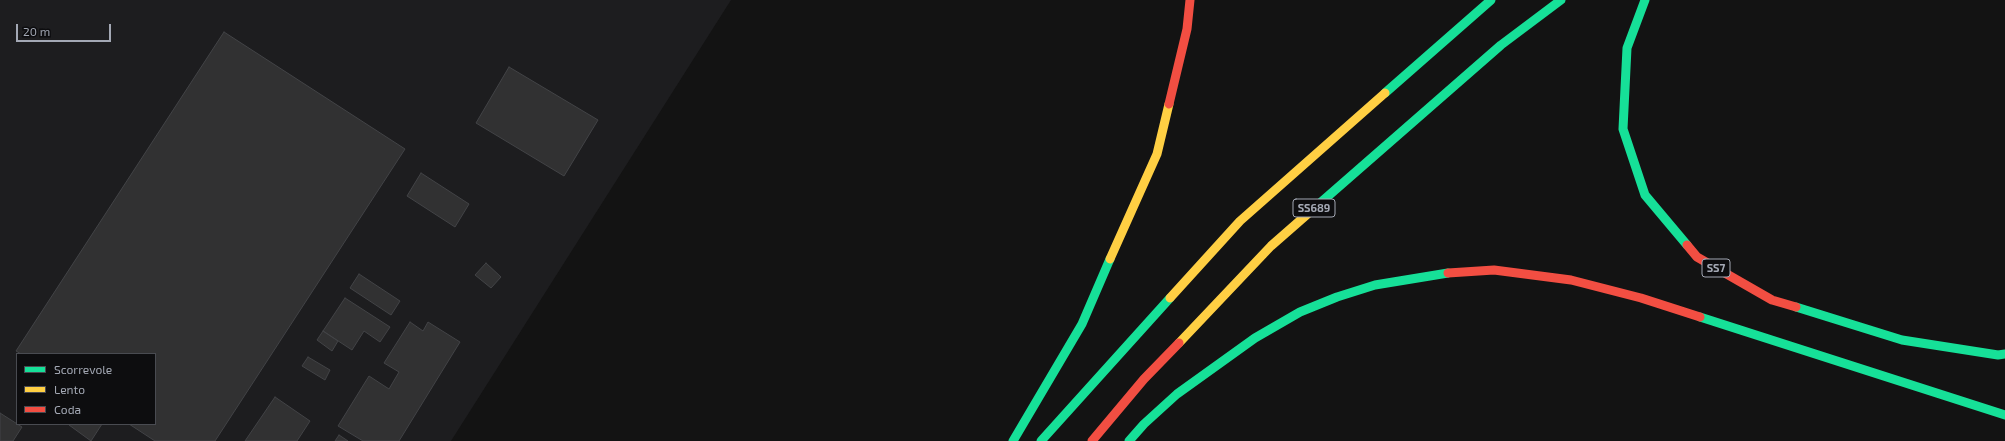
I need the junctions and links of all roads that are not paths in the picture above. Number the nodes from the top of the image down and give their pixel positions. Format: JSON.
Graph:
{"nodes":[{"id":1,"x":1190,"y":0,"type":"edge"},
{"id":2,"x":1491,"y":0,"type":"edge"},
{"id":3,"x":1561,"y":0,"type":"edge"},
{"id":4,"x":1645,"y":0,"type":"edge"},
{"id":5,"x":2005,"y":354,"type":"edge"},
{"id":6,"x":2005,"y":415,"type":"edge"},
{"id":7,"x":1013,"y":441,"type":"edge"},
{"id":8,"x":1041,"y":441,"type":"edge"},
{"id":9,"x":1092,"y":441,"type":"edge"},
{"id":10,"x":1129,"y":441,"type":"edge"}],
"edges":[{"from":1,"to":7,"type":"highway"},
{"from":2,"to":8,"type":"highway"},
{"from":3,"to":9,"type":"highway","number":"SS689"},
{"from":4,"to":5,"type":"highway","number":"SS7"},
{"from":6,"to":10,"type":"highway"}]}
